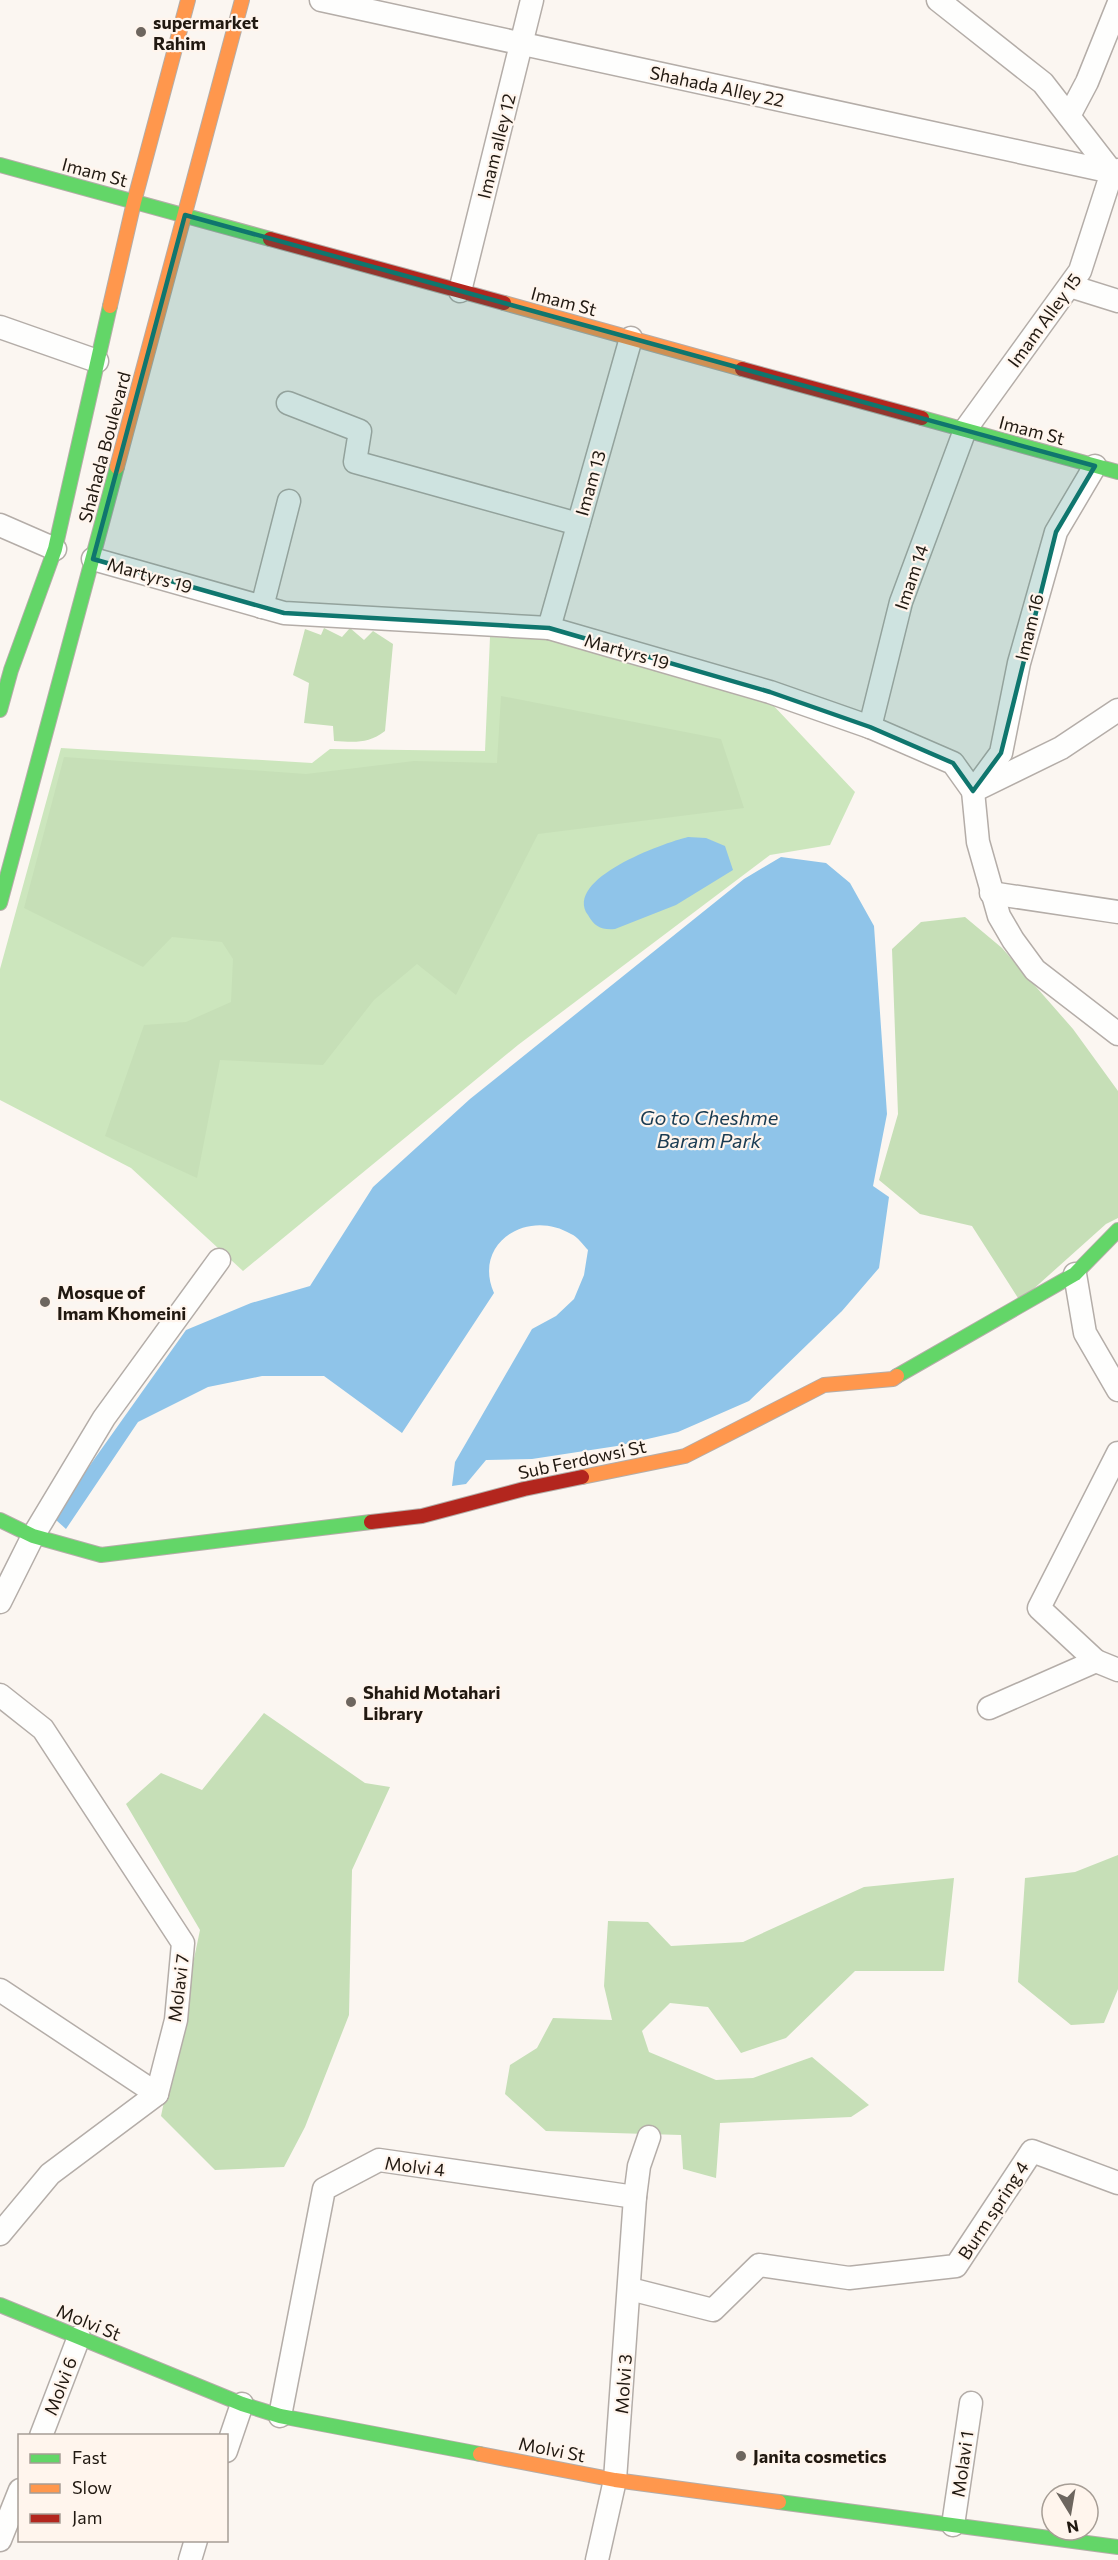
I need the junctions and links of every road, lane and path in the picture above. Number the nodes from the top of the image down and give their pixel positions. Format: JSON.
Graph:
{"nodes":[{"id":1,"x":188,"y":0,"type":"edge"},
{"id":2,"x":242,"y":0,"type":"edge"},
{"id":3,"x":321,"y":0,"type":"edge"},
{"id":4,"x":532,"y":0,"type":"edge"},
{"id":5,"x":938,"y":0,"type":"edge"},
{"id":6,"x":1118,"y":5,"type":"edge"},
{"id":7,"x":521,"y":44,"type":"junction"},
{"id":8,"x":1070,"y":116,"type":"junction"},
{"id":9,"x":0,"y":165,"type":"edge"},
{"id":10,"x":1115,"y":171,"type":"edge"},
{"id":11,"x":1118,"y":195,"type":"edge"},
{"id":12,"x":134,"y":202,"type":"junction"},
{"id":13,"x":185,"y":215,"type":"junction"},
{"id":14,"x":1070,"y":286,"type":"junction"},
{"id":15,"x":460,"y":291,"type":"junction"},
{"id":16,"x":1118,"y":301,"type":"edge"},
{"id":17,"x":0,"y":327,"type":"edge"},
{"id":18,"x":631,"y":338,"type":"junction"},
{"id":19,"x":97,"y":361,"type":"junction"},
{"id":20,"x":288,"y":403,"type":"dead end"},
{"id":21,"x":965,"y":430,"type":"junction"},
{"id":22,"x":1095,"y":466,"type":"junction"},
{"id":23,"x":1118,"y":472,"type":"edge"},
{"id":24,"x":289,"y":501,"type":"dead end"},
{"id":25,"x":578,"y":524,"type":"junction"},
{"id":26,"x":0,"y":525,"type":"edge"},
{"id":27,"x":55,"y":549,"type":"junction"},
{"id":28,"x":93,"y":559,"type":"junction"},
{"id":29,"x":262,"y":607,"type":"junction"},
{"id":30,"x":549,"y":628,"type":"junction"},
{"id":31,"x":5,"y":668,"type":"edge"},
{"id":32,"x":0,"y":710,"type":"edge"},
{"id":33,"x":1118,"y":710,"type":"edge"},
{"id":34,"x":870,"y":727,"type":"junction"},
{"id":35,"x":973,"y":791,"type":"junction"},
{"id":36,"x":991,"y":893,"type":"junction"},
{"id":37,"x":1,"y":897,"type":"edge"},
{"id":38,"x":1118,"y":912,"type":"edge"},
{"id":39,"x":1118,"y":1034,"type":"edge"},
{"id":40,"x":1118,"y":1230,"type":"edge"},
{"id":41,"x":219,"y":1260,"type":"dead end"},
{"id":42,"x":1075,"y":1274,"type":"junction"},
{"id":43,"x":1118,"y":1390,"type":"edge"},
{"id":44,"x":1118,"y":1453,"type":"edge"},
{"id":45,"x":0,"y":1520,"type":"edge"},
{"id":46,"x":33,"y":1536,"type":"junction"},
{"id":47,"x":0,"y":1602,"type":"edge"},
{"id":48,"x":1096,"y":1661,"type":"junction"},
{"id":49,"x":1118,"y":1670,"type":"edge"},
{"id":50,"x":0,"y":1695,"type":"edge"},
{"id":51,"x":989,"y":1708,"type":"dead end"},
{"id":52,"x":0,"y":1990,"type":"edge"},
{"id":53,"x":158,"y":2094,"type":"junction"},
{"id":54,"x":649,"y":2137,"type":"dead end"},
{"id":55,"x":1118,"y":2183,"type":"edge"},
{"id":56,"x":635,"y":2197,"type":"junction"},
{"id":57,"x":0,"y":2234,"type":"edge"},
{"id":58,"x":630,"y":2289,"type":"junction"},
{"id":59,"x":0,"y":2305,"type":"edge"},
{"id":60,"x":79,"y":2337,"type":"junction"},
{"id":61,"x":971,"y":2403,"type":"dead end"},
{"id":62,"x":242,"y":2404,"type":"junction"},
{"id":63,"x":280,"y":2416,"type":"junction"},
{"id":64,"x":42,"y":2434,"type":"edge"},
{"id":65,"x":228,"y":2445,"type":"edge"},
{"id":66,"x":615,"y":2480,"type":"junction"},
{"id":67,"x":18,"y":2495,"type":"edge"},
{"id":68,"x":953,"y":2525,"type":"junction"},
{"id":69,"x":0,"y":2540,"type":"edge"},
{"id":70,"x":196,"y":2542,"type":"edge"},
{"id":71,"x":1118,"y":2547,"type":"edge"},
{"id":72,"x":190,"y":2560,"type":"edge"},
{"id":73,"x":597,"y":2560,"type":"edge"}],
"edges":[{"from":1,"to":12,"type":"main road","name":"Shahada Boulevard"},
{"from":2,"to":13,"type":"main road","name":"Shahada Boulevard"},
{"from":3,"to":7,"type":"street","name":"Shahada Alley 22"},
{"from":4,"to":7,"type":"street","name":"Imam alley 12"},
{"from":5,"to":8,"type":"street"},
{"from":6,"to":8,"type":"street"},
{"from":7,"to":10,"type":"street","name":"Shahada Alley 22"},
{"from":7,"to":15,"type":"street","name":"Imam alley 12"},
{"from":8,"to":10,"type":"street"},
{"from":9,"to":12,"type":"main road","name":"Imam St"},
{"from":10,"to":11,"type":"street"},
{"from":10,"to":14,"type":"street","name":"Imam Alley 15"},
{"from":12,"to":13,"type":"main road","name":"Imam St"},
{"from":12,"to":19,"type":"main road","name":"Shahada Boulevard"},
{"from":13,"to":15,"type":"main road","name":"Imam St"},
{"from":13,"to":28,"type":"main road","name":"Shahada Boulevard"},
{"from":14,"to":16,"type":"street"},
{"from":14,"to":21,"type":"street","name":"Imam Alley 15"},
{"from":15,"to":18,"type":"main road","name":"Imam St"},
{"from":17,"to":19,"type":"street"},
{"from":18,"to":21,"type":"main road","name":"Imam St"},
{"from":18,"to":25,"type":"street","name":"Imam 13"},
{"from":19,"to":27,"type":"main road","name":"Shahada Boulevard"},
{"from":20,"to":25,"type":"street"},
{"from":21,"to":22,"type":"main road","name":"Imam St"},
{"from":21,"to":34,"type":"street","name":"Imam 14"},
{"from":22,"to":23,"type":"main road","name":"Imam St"},
{"from":22,"to":35,"type":"street","name":"Imam 16"},
{"from":24,"to":29,"type":"street"},
{"from":25,"to":30,"type":"street","name":"Imam 13"},
{"from":26,"to":27,"type":"street"},
{"from":27,"to":31,"type":"main road","name":"Shahada Boulevard"},
{"from":28,"to":29,"type":"street","name":"Martyrs 19"},
{"from":28,"to":37,"type":"main road","name":"Shahada Boulevard"},
{"from":29,"to":30,"type":"street","name":"Martyrs 19"},
{"from":30,"to":34,"type":"street","name":"Martyrs 19"},
{"from":31,"to":32,"type":"main road","name":"Shahada Boulevard"},
{"from":33,"to":35,"type":"street"},
{"from":34,"to":35,"type":"street","name":"Martyrs 19"},
{"from":35,"to":36,"type":"street"},
{"from":36,"to":38,"type":"street"},
{"from":36,"to":39,"type":"street"},
{"from":40,"to":42,"type":"main road","name":"Sub Ferdowsi St"},
{"from":41,"to":46,"type":"street"},
{"from":42,"to":43,"type":"street"},
{"from":42,"to":46,"type":"main road","name":"Sub Ferdowsi St"},
{"from":44,"to":48,"type":"street"},
{"from":45,"to":46,"type":"main road","name":"Sub Ferdowsi St"},
{"from":46,"to":47,"type":"street"},
{"from":48,"to":49,"type":"street"},
{"from":48,"to":51,"type":"street"},
{"from":50,"to":53,"type":"street","name":"Molavi 7"},
{"from":52,"to":53,"type":"street"},
{"from":53,"to":57,"type":"street"},
{"from":54,"to":56,"type":"street","name":"Molvi 3"},
{"from":55,"to":58,"type":"street","name":"Burm spring 4"},
{"from":56,"to":58,"type":"street","name":"Molvi 3"},
{"from":56,"to":63,"type":"street","name":"Molvi 4"},
{"from":58,"to":66,"type":"street","name":"Molvi 3"},
{"from":59,"to":60,"type":"main road","name":"Molvi St"},
{"from":60,"to":62,"type":"main road","name":"Molvi St"},
{"from":60,"to":64,"type":"street","name":"Molvi 6"},
{"from":61,"to":68,"type":"street","name":"Molavi 1"},
{"from":62,"to":63,"type":"main road","name":"Molvi St"},
{"from":62,"to":65,"type":"street"},
{"from":63,"to":66,"type":"main road","name":"Molvi St"},
{"from":66,"to":68,"type":"main road","name":"Molvi St"},
{"from":66,"to":73,"type":"street","name":"Molvi 3"},
{"from":67,"to":69,"type":"street"},
{"from":68,"to":71,"type":"main road","name":"Molvi St"},
{"from":70,"to":72,"type":"street"}]}
